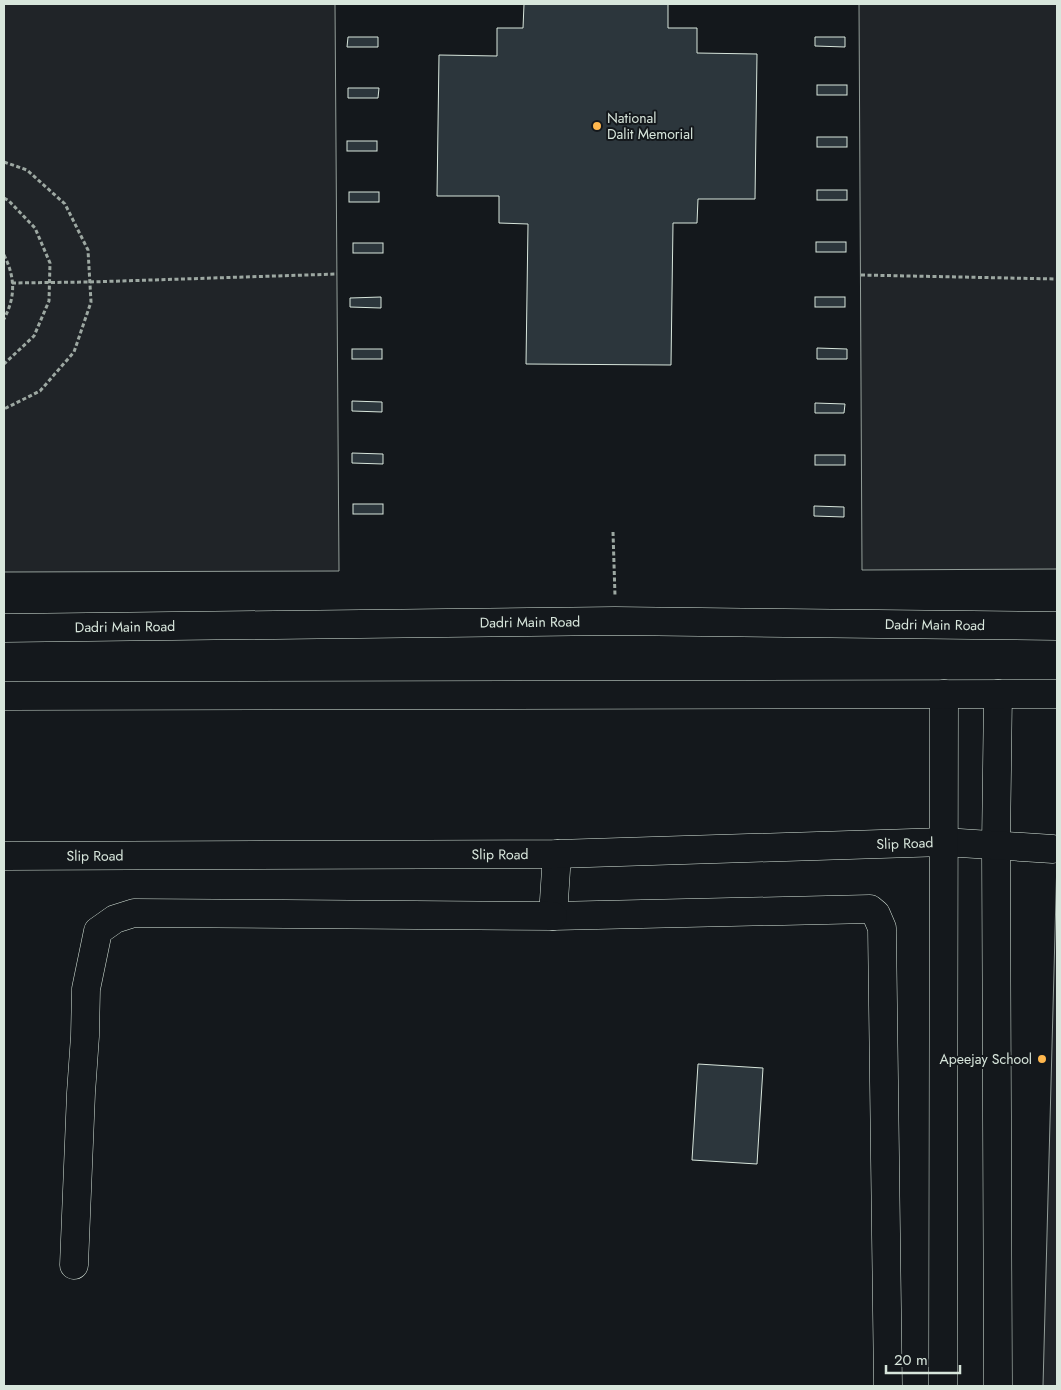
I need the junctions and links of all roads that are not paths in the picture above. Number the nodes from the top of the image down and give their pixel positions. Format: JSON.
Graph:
{"nodes":[{"id":1,"x":1057,"y":626,"type":"edge"},
{"id":2,"x":4,"y":628,"type":"edge"},
{"id":3,"x":944,"y":694,"type":"junction"},
{"id":4,"x":998,"y":694,"type":"junction"},
{"id":5,"x":1057,"y":694,"type":"edge"},
{"id":6,"x":4,"y":696,"type":"edge"},
{"id":7,"x":944,"y":842,"type":"junction"},
{"id":8,"x":996,"y":845,"type":"junction"},
{"id":9,"x":1053,"y":849,"type":"dead end"},
{"id":10,"x":558,"y":854,"type":"junction"},
{"id":11,"x":4,"y":856,"type":"edge"},
{"id":12,"x":553,"y":916,"type":"junction"},
{"id":13,"x":74,"y":1265,"type":"dead end"},
{"id":14,"x":888,"y":1386,"type":"edge"},
{"id":15,"x":943,"y":1386,"type":"edge"},
{"id":16,"x":998,"y":1386,"type":"edge"}],
"edges":[{"from":1,"to":2,"type":"main road","name":"Dadri Main Road"},
{"from":3,"to":4,"type":"main road"},
{"from":3,"to":6,"type":"main road"},
{"from":3,"to":7,"type":"main road"},
{"from":4,"to":5,"type":"main road"},
{"from":4,"to":8,"type":"main road"},
{"from":7,"to":8,"type":"main road","name":"Slip Road"},
{"from":7,"to":10,"type":"main road","name":"Slip Road"},
{"from":7,"to":15,"type":"main road"},
{"from":8,"to":9,"type":"main road","name":"Slip Road"},
{"from":8,"to":16,"type":"main road"},
{"from":10,"to":11,"type":"main road","name":"Slip Road"},
{"from":10,"to":12,"type":"main road"},
{"from":12,"to":13,"type":"main road"},
{"from":12,"to":14,"type":"main road"}]}
